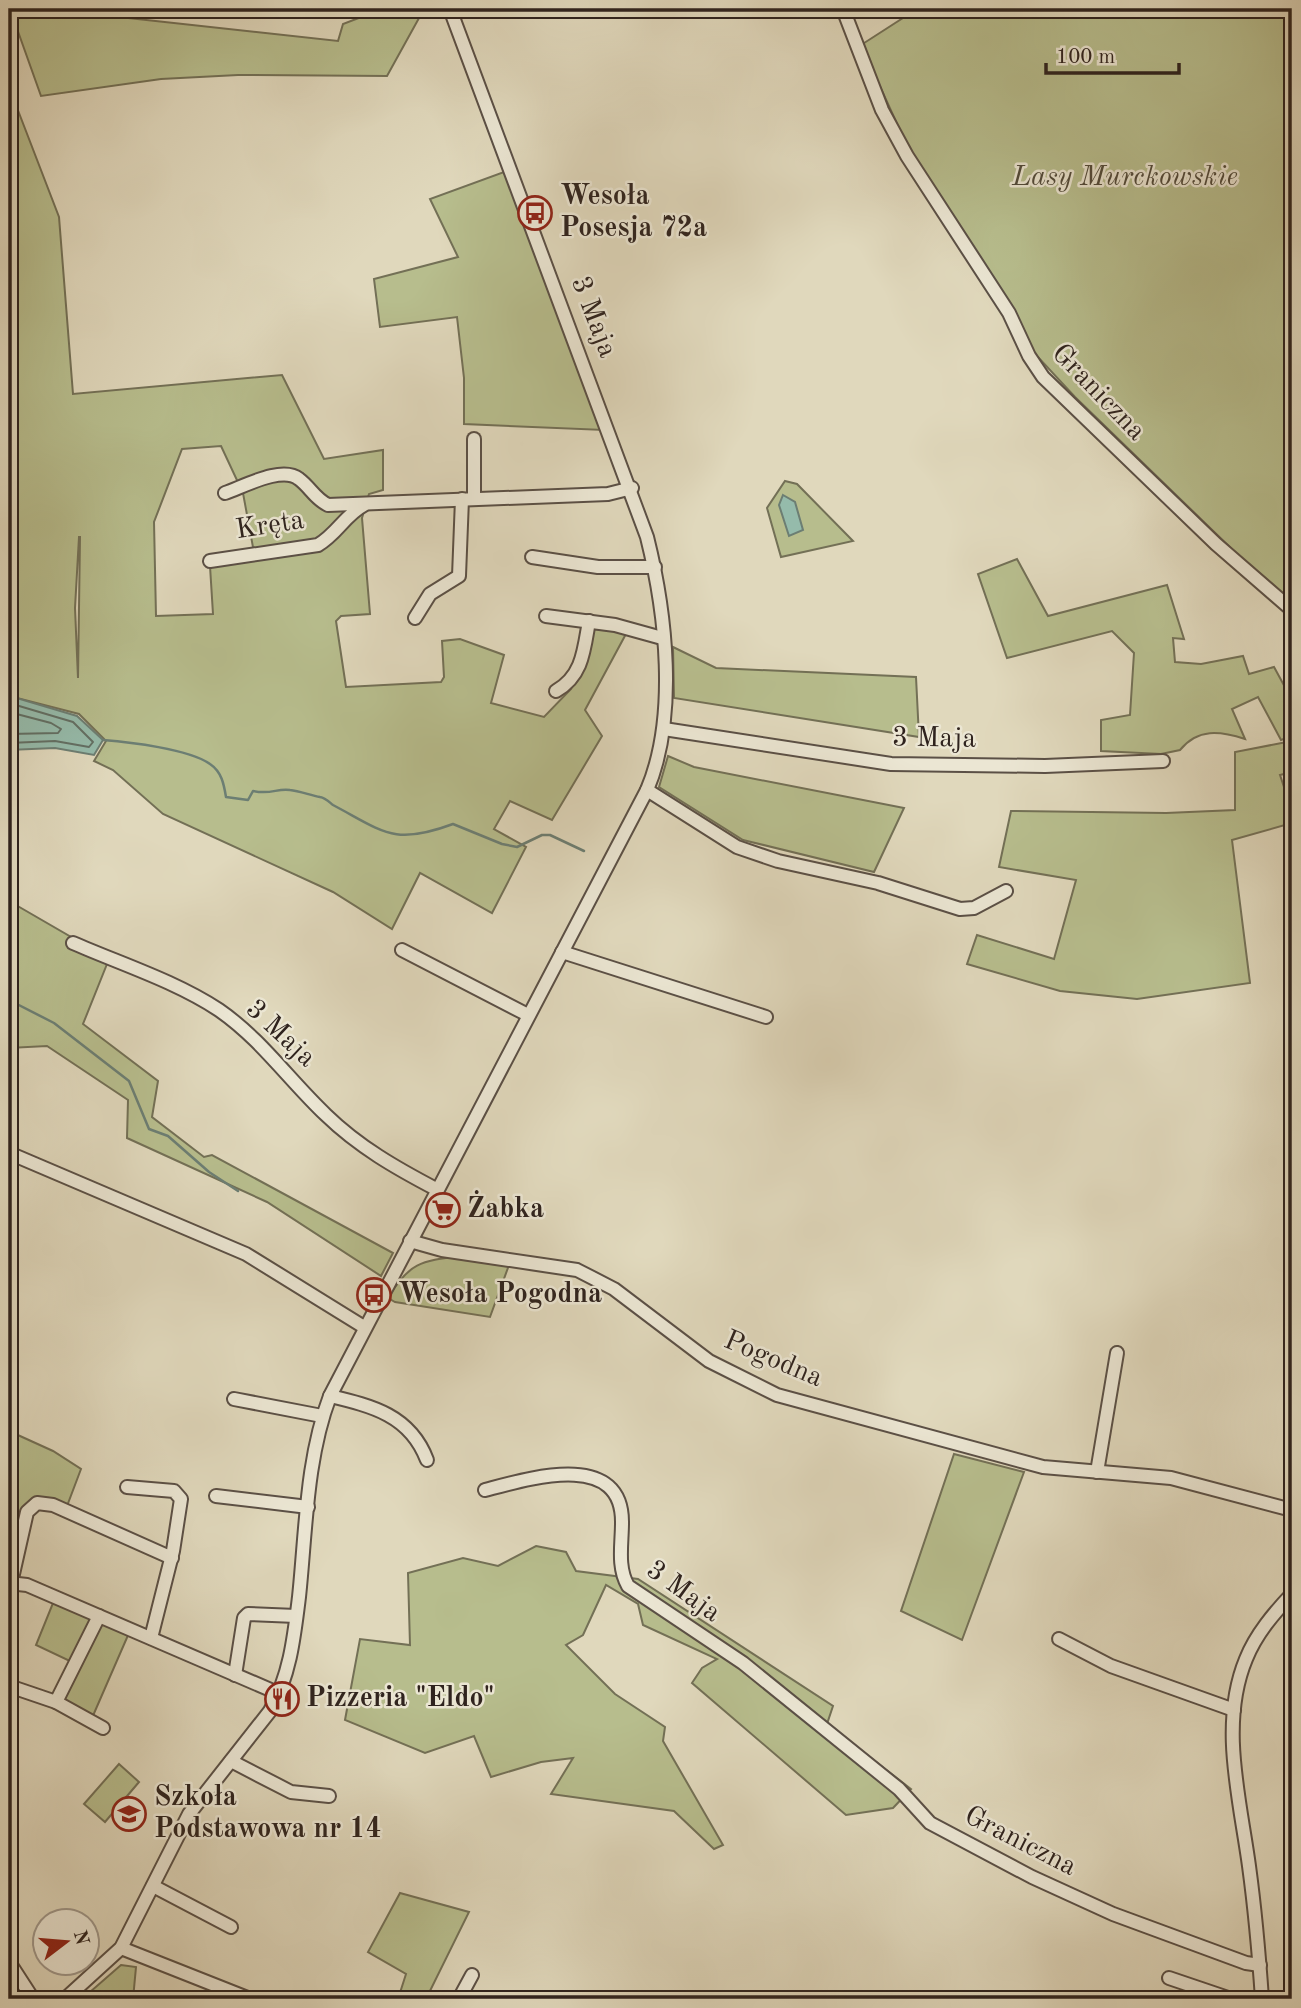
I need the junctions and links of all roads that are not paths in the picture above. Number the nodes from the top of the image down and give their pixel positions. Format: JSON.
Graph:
{"nodes":[{"id":1,"x":450,"y":9,"type":"edge"},
{"id":2,"x":843,"y":9,"type":"edge"},
{"id":3,"x":474,"y":439,"type":"dead end"},
{"id":4,"x":632,"y":488,"type":"junction"},
{"id":5,"x":225,"y":493,"type":"dead end"},
{"id":6,"x":468,"y":498,"type":"junction"},
{"id":7,"x":364,"y":505,"type":"junction"},
{"id":8,"x":532,"y":557,"type":"dead end"},
{"id":9,"x":210,"y":561,"type":"dead end"},
{"id":10,"x":655,"y":567,"type":"junction"},
{"id":11,"x":1292,"y":610,"type":"edge"},
{"id":12,"x":546,"y":617,"type":"dead end"},
{"id":13,"x":415,"y":618,"type":"dead end"},
{"id":14,"x":589,"y":621,"type":"junction"},
{"id":15,"x":662,"y":638,"type":"junction"},
{"id":16,"x":556,"y":691,"type":"dead end"},
{"id":17,"x":664,"y":729,"type":"junction"},
{"id":18,"x":1163,"y":761,"type":"dead end"},
{"id":19,"x":647,"y":790,"type":"junction"},
{"id":20,"x":1006,"y":891,"type":"dead end"},
{"id":21,"x":73,"y":943,"type":"dead end"},
{"id":22,"x":402,"y":950,"type":"dead end"},
{"id":23,"x":562,"y":952,"type":"junction"},
{"id":24,"x":528,"y":1015,"type":"junction"},
{"id":25,"x":766,"y":1017,"type":"dead end"},
{"id":26,"x":9,"y":1153,"type":"edge"},
{"id":27,"x":436,"y":1189,"type":"junction"},
{"id":28,"x":410,"y":1241,"type":"junction"},
{"id":29,"x":364,"y":1327,"type":"junction"},
{"id":30,"x":1117,"y":1353,"type":"dead end"},
{"id":31,"x":330,"y":1396,"type":"junction"},
{"id":32,"x":234,"y":1399,"type":"dead end"},
{"id":33,"x":322,"y":1416,"type":"junction"},
{"id":34,"x":427,"y":1460,"type":"dead end"},
{"id":35,"x":1097,"y":1472,"type":"junction"},
{"id":36,"x":127,"y":1487,"type":"dead end"},
{"id":37,"x":485,"y":1490,"type":"dead end"},
{"id":38,"x":216,"y":1496,"type":"dead end"},
{"id":39,"x":308,"y":1507,"type":"junction"},
{"id":40,"x":1292,"y":1510,"type":"edge"},
{"id":41,"x":172,"y":1559,"type":"junction"},
{"id":42,"x":10,"y":1583,"type":"edge"},
{"id":43,"x":1292,"y":1594,"type":"edge"},
{"id":44,"x":99,"y":1616,"type":"junction"},
{"id":45,"x":296,"y":1616,"type":"junction"},
{"id":46,"x":151,"y":1639,"type":"junction"},
{"id":47,"x":1059,"y":1639,"type":"dead end"},
{"id":48,"x":235,"y":1675,"type":"junction"},
{"id":49,"x":9,"y":1686,"type":"edge"},
{"id":50,"x":280,"y":1694,"type":"junction"},
{"id":51,"x":56,"y":1702,"type":"junction"},
{"id":52,"x":792,"y":1704,"type":"joint"},
{"id":53,"x":1234,"y":1710,"type":"junction"},
{"id":54,"x":103,"y":1728,"type":"dead end"},
{"id":55,"x":231,"y":1762,"type":"junction"},
{"id":56,"x":329,"y":1796,"type":"dead end"},
{"id":57,"x":153,"y":1886,"type":"junction"},
{"id":58,"x":231,"y":1927,"type":"dead end"},
{"id":59,"x":121,"y":1948,"type":"junction"},
{"id":60,"x":9,"y":1962,"type":"edge"},
{"id":61,"x":1260,"y":1965,"type":"junction"},
{"id":62,"x":472,"y":1975,"type":"dead end"},
{"id":63,"x":1170,"y":1978,"type":"dead end"},
{"id":64,"x":33,"y":1999,"type":"edge"},
{"id":65,"x":65,"y":1999,"type":"edge"},
{"id":66,"x":250,"y":1999,"type":"edge"},
{"id":67,"x":459,"y":1999,"type":"edge"},
{"id":68,"x":1231,"y":1999,"type":"edge"},
{"id":69,"x":1262,"y":1999,"type":"edge"}],
"edges":[{"from":1,"to":4,"type":"street","name":"3 Maja"},
{"from":2,"to":11,"type":"street","name":"Graniczna"},
{"from":3,"to":6,"type":"street"},
{"from":4,"to":6,"type":"street","name":"Kręta"},
{"from":4,"to":10,"type":"street","name":"3 Maja"},
{"from":5,"to":7,"type":"street","name":"Kręta"},
{"from":6,"to":7,"type":"street","name":"Kręta"},
{"from":6,"to":13,"type":"street"},
{"from":7,"to":9,"type":"street","name":"Kręta"},
{"from":8,"to":10,"type":"street"},
{"from":10,"to":15,"type":"street","name":"3 Maja"},
{"from":12,"to":14,"type":"street"},
{"from":14,"to":15,"type":"street"},
{"from":14,"to":16,"type":"street"},
{"from":15,"to":17,"type":"street","name":"3 Maja"},
{"from":17,"to":18,"type":"street","name":"3 Maja"},
{"from":17,"to":19,"type":"street","name":"3 Maja"},
{"from":19,"to":20,"type":"street"},
{"from":19,"to":23,"type":"street","name":"3 Maja"},
{"from":21,"to":27,"type":"street","name":"3 Maja"},
{"from":22,"to":24,"type":"street"},
{"from":23,"to":24,"type":"street","name":"3 Maja"},
{"from":23,"to":25,"type":"street"},
{"from":24,"to":27,"type":"street","name":"3 Maja"},
{"from":26,"to":29,"type":"street"},
{"from":27,"to":28,"type":"street","name":"3 Maja"},
{"from":28,"to":29,"type":"street","name":"3 Maja"},
{"from":28,"to":35,"type":"street","name":"Pogodna"},
{"from":29,"to":31,"type":"street","name":"3 Maja"},
{"from":30,"to":35,"type":"street"},
{"from":31,"to":33,"type":"street","name":"3 Maja"},
{"from":31,"to":34,"type":"street"},
{"from":32,"to":33,"type":"street"},
{"from":33,"to":39,"type":"street","name":"3 Maja"},
{"from":35,"to":40,"type":"street","name":"Pogodna"},
{"from":36,"to":41,"type":"street"},
{"from":37,"to":52,"type":"street","name":"3 Maja"},
{"from":38,"to":39,"type":"street"},
{"from":39,"to":45,"type":"street","name":"3 Maja"},
{"from":41,"to":42,"type":"street"},
{"from":41,"to":46,"type":"street"},
{"from":42,"to":44,"type":"street"},
{"from":43,"to":53,"type":"street"},
{"from":44,"to":46,"type":"street"},
{"from":44,"to":51,"type":"street"},
{"from":45,"to":48,"type":"street"},
{"from":45,"to":50,"type":"street","name":"3 Maja"},
{"from":46,"to":48,"type":"street"},
{"from":47,"to":53,"type":"street"},
{"from":48,"to":50,"type":"street"},
{"from":49,"to":51,"type":"street"},
{"from":50,"to":55,"type":"street","name":"3 Maja"},
{"from":51,"to":54,"type":"street"},
{"from":52,"to":61,"type":"street","name":"Graniczna"},
{"from":53,"to":61,"type":"street"},
{"from":55,"to":56,"type":"street"},
{"from":55,"to":57,"type":"street","name":"3 Maja"},
{"from":57,"to":58,"type":"street"},
{"from":57,"to":59,"type":"street","name":"3 Maja"},
{"from":59,"to":65,"type":"street","name":"3 Maja"},
{"from":59,"to":66,"type":"street"},
{"from":60,"to":64,"type":"street"},
{"from":61,"to":69,"type":"street"},
{"from":62,"to":67,"type":"street"},
{"from":63,"to":68,"type":"street"}]}
